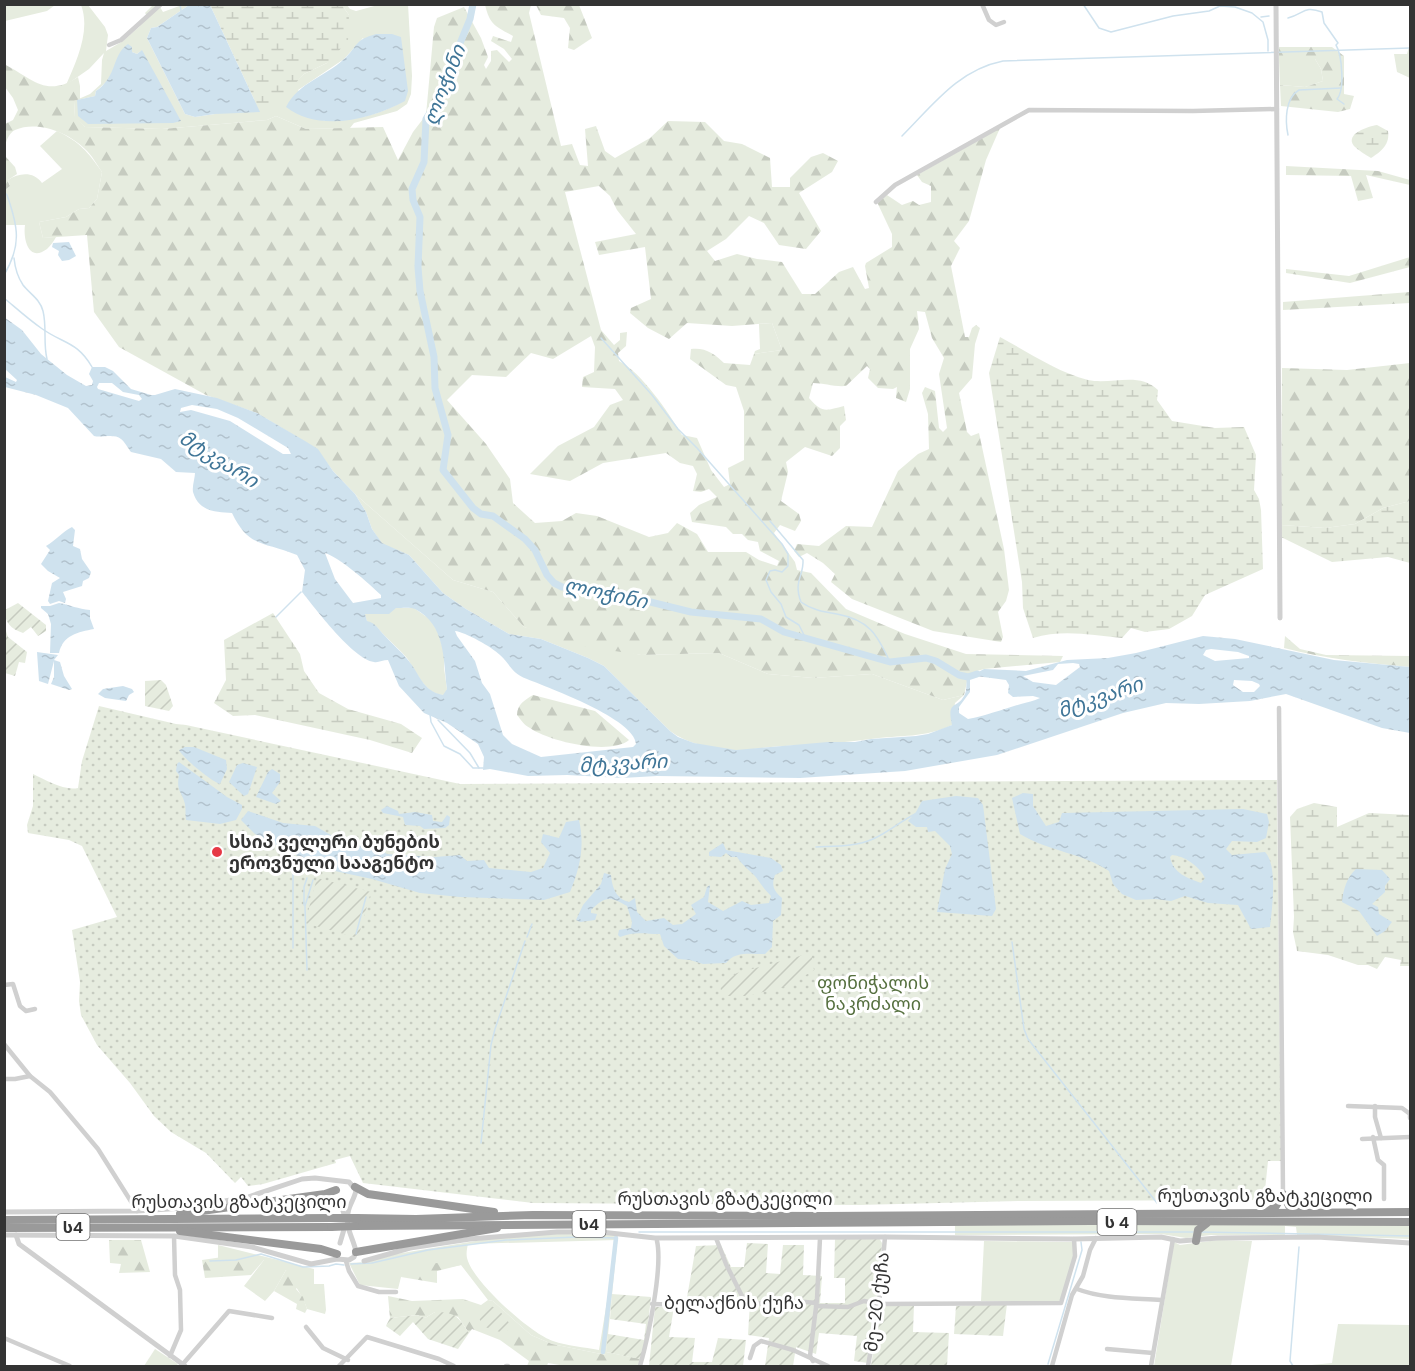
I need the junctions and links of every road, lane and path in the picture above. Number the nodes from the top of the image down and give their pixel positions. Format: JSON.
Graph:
{"nodes":[{"id":1,"x":161,"y":4,"type":"edge"},
{"id":2,"x":982,"y":4,"type":"edge"},
{"id":3,"x":1276,"y":4,"type":"edge"},
{"id":4,"x":1004,"y":22,"type":"dead end"},
{"id":5,"x":109,"y":45,"type":"dead end"},
{"id":6,"x":1277,"y":109,"type":"junction"},
{"id":7,"x":876,"y":202,"type":"dead end"},
{"id":8,"x":1280,"y":618,"type":"dead end"},
{"id":9,"x":1279,"y":708,"type":"dead end"},
{"id":10,"x":4,"y":985,"type":"edge"},
{"id":11,"x":35,"y":1009,"type":"dead end"},
{"id":12,"x":4,"y":1044,"type":"edge"},
{"id":13,"x":30,"y":1076,"type":"junction"},
{"id":14,"x":4,"y":1079,"type":"edge"},
{"id":15,"x":1348,"y":1106,"type":"dead end"},
{"id":16,"x":1375,"y":1106,"type":"junction"},
{"id":17,"x":1410,"y":1118,"type":"edge"},
{"id":18,"x":1373,"y":1137,"type":"junction"},
{"id":19,"x":1410,"y":1137,"type":"edge"},
{"id":20,"x":1381,"y":1138,"type":"junction"},
{"id":21,"x":1362,"y":1139,"type":"dead end"},
{"id":22,"x":324,"y":1180,"type":"junction"},
{"id":23,"x":343,"y":1182,"type":"junction"},
{"id":24,"x":355,"y":1187,"type":"junction"},
{"id":25,"x":337,"y":1193,"type":"junction"},
{"id":26,"x":1282,"y":1194,"type":"junction"},
{"id":27,"x":1384,"y":1198,"type":"dead end"},
{"id":28,"x":353,"y":1199,"type":"junction"},
{"id":29,"x":4,"y":1212,"type":"edge"},
{"id":30,"x":1298,"y":1212,"type":"junction"},
{"id":31,"x":1410,"y":1212,"type":"edge"},
{"id":32,"x":1266,"y":1213,"type":"junction"},
{"id":33,"x":135,"y":1215,"type":"junction"},
{"id":34,"x":534,"y":1219,"type":"junction"},
{"id":35,"x":4,"y":1220,"type":"edge"},
{"id":36,"x":824,"y":1220,"type":"junction"},
{"id":37,"x":1188,"y":1222,"type":"junction"},
{"id":38,"x":1208,"y":1222,"type":"junction"},
{"id":39,"x":1410,"y":1222,"type":"edge"},
{"id":40,"x":332,"y":1223,"type":"junction"},
{"id":41,"x":141,"y":1227,"type":"junction"},
{"id":42,"x":4,"y":1228,"type":"edge"},
{"id":43,"x":4,"y":1235,"type":"edge"},
{"id":44,"x":16,"y":1235,"type":"junction"},
{"id":45,"x":174,"y":1236,"type":"junction"},
{"id":46,"x":1197,"y":1236,"type":"junction"},
{"id":47,"x":885,"y":1237,"type":"junction"},
{"id":48,"x":716,"y":1238,"type":"junction"},
{"id":49,"x":820,"y":1238,"type":"junction"},
{"id":50,"x":1096,"y":1238,"type":"junction"},
{"id":51,"x":1076,"y":1239,"type":"junction"},
{"id":52,"x":1173,"y":1239,"type":"junction"},
{"id":53,"x":657,"y":1241,"type":"dead end"},
{"id":54,"x":340,"y":1243,"type":"junction"},
{"id":55,"x":1410,"y":1243,"type":"edge"},
{"id":56,"x":355,"y":1250,"type":"junction"},
{"id":57,"x":342,"y":1258,"type":"junction"},
{"id":58,"x":364,"y":1261,"type":"junction"},
{"id":59,"x":1077,"y":1288,"type":"junction"},
{"id":60,"x":396,"y":1292,"type":"dead end"},
{"id":61,"x":1161,"y":1300,"type":"junction"},
{"id":62,"x":652,"y":1304,"type":"junction"},
{"id":63,"x":746,"y":1304,"type":"junction"},
{"id":64,"x":816,"y":1304,"type":"junction"},
{"id":65,"x":879,"y":1304,"type":"junction"},
{"id":66,"x":272,"y":1318,"type":"dead end"},
{"id":67,"x":306,"y":1327,"type":"dead end"},
{"id":68,"x":4,"y":1338,"type":"edge"},
{"id":69,"x":1107,"y":1349,"type":"dead end"},
{"id":70,"x":1154,"y":1353,"type":"junction"},
{"id":71,"x":170,"y":1356,"type":"junction"},
{"id":72,"x":750,"y":1358,"type":"dead end"},
{"id":73,"x":348,"y":1360,"type":"junction"},
{"id":74,"x":813,"y":1361,"type":"junction"},
{"id":75,"x":70,"y":1366,"type":"edge"},
{"id":76,"x":183,"y":1366,"type":"edge"},
{"id":77,"x":339,"y":1366,"type":"edge"},
{"id":78,"x":454,"y":1366,"type":"edge"},
{"id":79,"x":640,"y":1366,"type":"edge"},
{"id":80,"x":828,"y":1366,"type":"edge"},
{"id":81,"x":868,"y":1366,"type":"edge"},
{"id":82,"x":1052,"y":1366,"type":"edge"},
{"id":83,"x":1151,"y":1366,"type":"edge"}],
"edges":[{"from":1,"to":5,"type":"street"},
{"from":2,"to":4,"type":"street"},
{"from":3,"to":6,"type":"street"},
{"from":6,"to":7,"type":"street"},
{"from":6,"to":8,"type":"street"},
{"from":9,"to":26,"type":"street"},
{"from":10,"to":11,"type":"street"},
{"from":12,"to":13,"type":"street"},
{"from":13,"to":14,"type":"street"},
{"from":13,"to":33,"type":"street"},
{"from":15,"to":16,"type":"street"},
{"from":16,"to":17,"type":"street"},
{"from":16,"to":20,"type":"street"},
{"from":18,"to":20,"type":"street"},
{"from":18,"to":21,"type":"street"},
{"from":18,"to":27,"type":"street"},
{"from":19,"to":20,"type":"street"},
{"from":22,"to":23,"type":"street"},
{"from":22,"to":25,"type":"street"},
{"from":22,"to":33,"type":"street"},
{"from":23,"to":24,"type":"street"},
{"from":23,"to":25,"type":"street"},
{"from":24,"to":28,"type":"street"},
{"from":24,"to":34,"type":"highway"},
{"from":25,"to":28,"type":"street"},
{"from":25,"to":33,"type":"highway"},
{"from":25,"to":54,"type":"street"},
{"from":26,"to":30,"type":"highway"},
{"from":26,"to":32,"type":"highway"},
{"from":28,"to":56,"type":"street"},
{"from":29,"to":33,"type":"street"},
{"from":30,"to":31,"type":"highway","name":"რუსთავის გზატკეცილი","number":"ს 4"},
{"from":30,"to":32,"type":"highway","name":"რუსთავის გზატკეცილი","number":"ს 4"},
{"from":32,"to":36,"type":"highway","name":"რუსთავის გზატკეცილი","number":"ს 4"},
{"from":33,"to":35,"type":"highway","name":"რუსთავის გზატკეცილი","number":"ს4"},
{"from":33,"to":40,"type":"highway","name":"რუსთავის გზატკეცილი","number":"ს4"},
{"from":34,"to":36,"type":"highway","name":"რუსთავის გზატკეცილი","number":"ს4"},
{"from":34,"to":40,"type":"highway","name":"რუსთავის გზატკეცილი","number":"ს4","bridge":true},
{"from":34,"to":56,"type":"highway"},
{"from":36,"to":37,"type":"highway","name":"რუსთავის გზატკეცილი","number":"ს 4"},
{"from":37,"to":38,"type":"highway","name":"რუსთავის გზატკეცილი","number":"ს 4"},
{"from":37,"to":46,"type":"highway"},
{"from":38,"to":39,"type":"highway","name":"რუსთავის გზატკეცილი","number":"ს 4"},
{"from":38,"to":46,"type":"highway"},
{"from":40,"to":41,"type":"highway","name":"რუსთავის გზატკეცილი","number":"ს4"},
{"from":41,"to":42,"type":"highway","name":"რუსთავის გზატკეცილი","number":"ს4"},
{"from":41,"to":57,"type":"highway"},
{"from":43,"to":44,"type":"street"},
{"from":44,"to":45,"type":"street"},
{"from":44,"to":71,"type":"street"},
{"from":45,"to":57,"type":"street"},
{"from":45,"to":71,"type":"street"},
{"from":46,"to":52,"type":"street"},
{"from":46,"to":55,"type":"street"},
{"from":47,"to":49,"type":"street"},
{"from":47,"to":51,"type":"street"},
{"from":47,"to":65,"type":"street","name":"მე-20 ქუჩა"},
{"from":48,"to":49,"type":"street"},
{"from":48,"to":58,"type":"street"},
{"from":48,"to":63,"type":"street"},
{"from":49,"to":64,"type":"street"},
{"from":50,"to":51,"type":"street"},
{"from":50,"to":52,"type":"street"},
{"from":50,"to":59,"type":"street"},
{"from":51,"to":65,"type":"street","name":"ბელაქნის ქუჩა"},
{"from":52,"to":61,"type":"street"},
{"from":53,"to":62,"type":"street"},
{"from":54,"to":56,"type":"street"},
{"from":54,"to":57,"type":"street"},
{"from":56,"to":57,"type":"street"},
{"from":56,"to":58,"type":"street"},
{"from":57,"to":58,"type":"street"},
{"from":57,"to":60,"type":"street"},
{"from":59,"to":61,"type":"street"},
{"from":59,"to":82,"type":"street"},
{"from":61,"to":70,"type":"street"},
{"from":62,"to":63,"type":"street","name":"ბელაქნის ქუჩა"},
{"from":62,"to":79,"type":"street"},
{"from":63,"to":64,"type":"street","name":"ბელაქნის ქუჩა"},
{"from":64,"to":65,"type":"street","name":"ბელაქნის ქუჩა"},
{"from":64,"to":74,"type":"street"},
{"from":65,"to":81,"type":"street","name":"მე-20 ქუჩა"},
{"from":66,"to":76,"type":"street"},
{"from":67,"to":73,"type":"street"},
{"from":68,"to":75,"type":"street"},
{"from":69,"to":70,"type":"street"},
{"from":70,"to":83,"type":"street"},
{"from":71,"to":76,"type":"street"},
{"from":72,"to":74,"type":"street"},
{"from":73,"to":77,"type":"street"},
{"from":73,"to":78,"type":"street"},
{"from":74,"to":80,"type":"street"}]}
